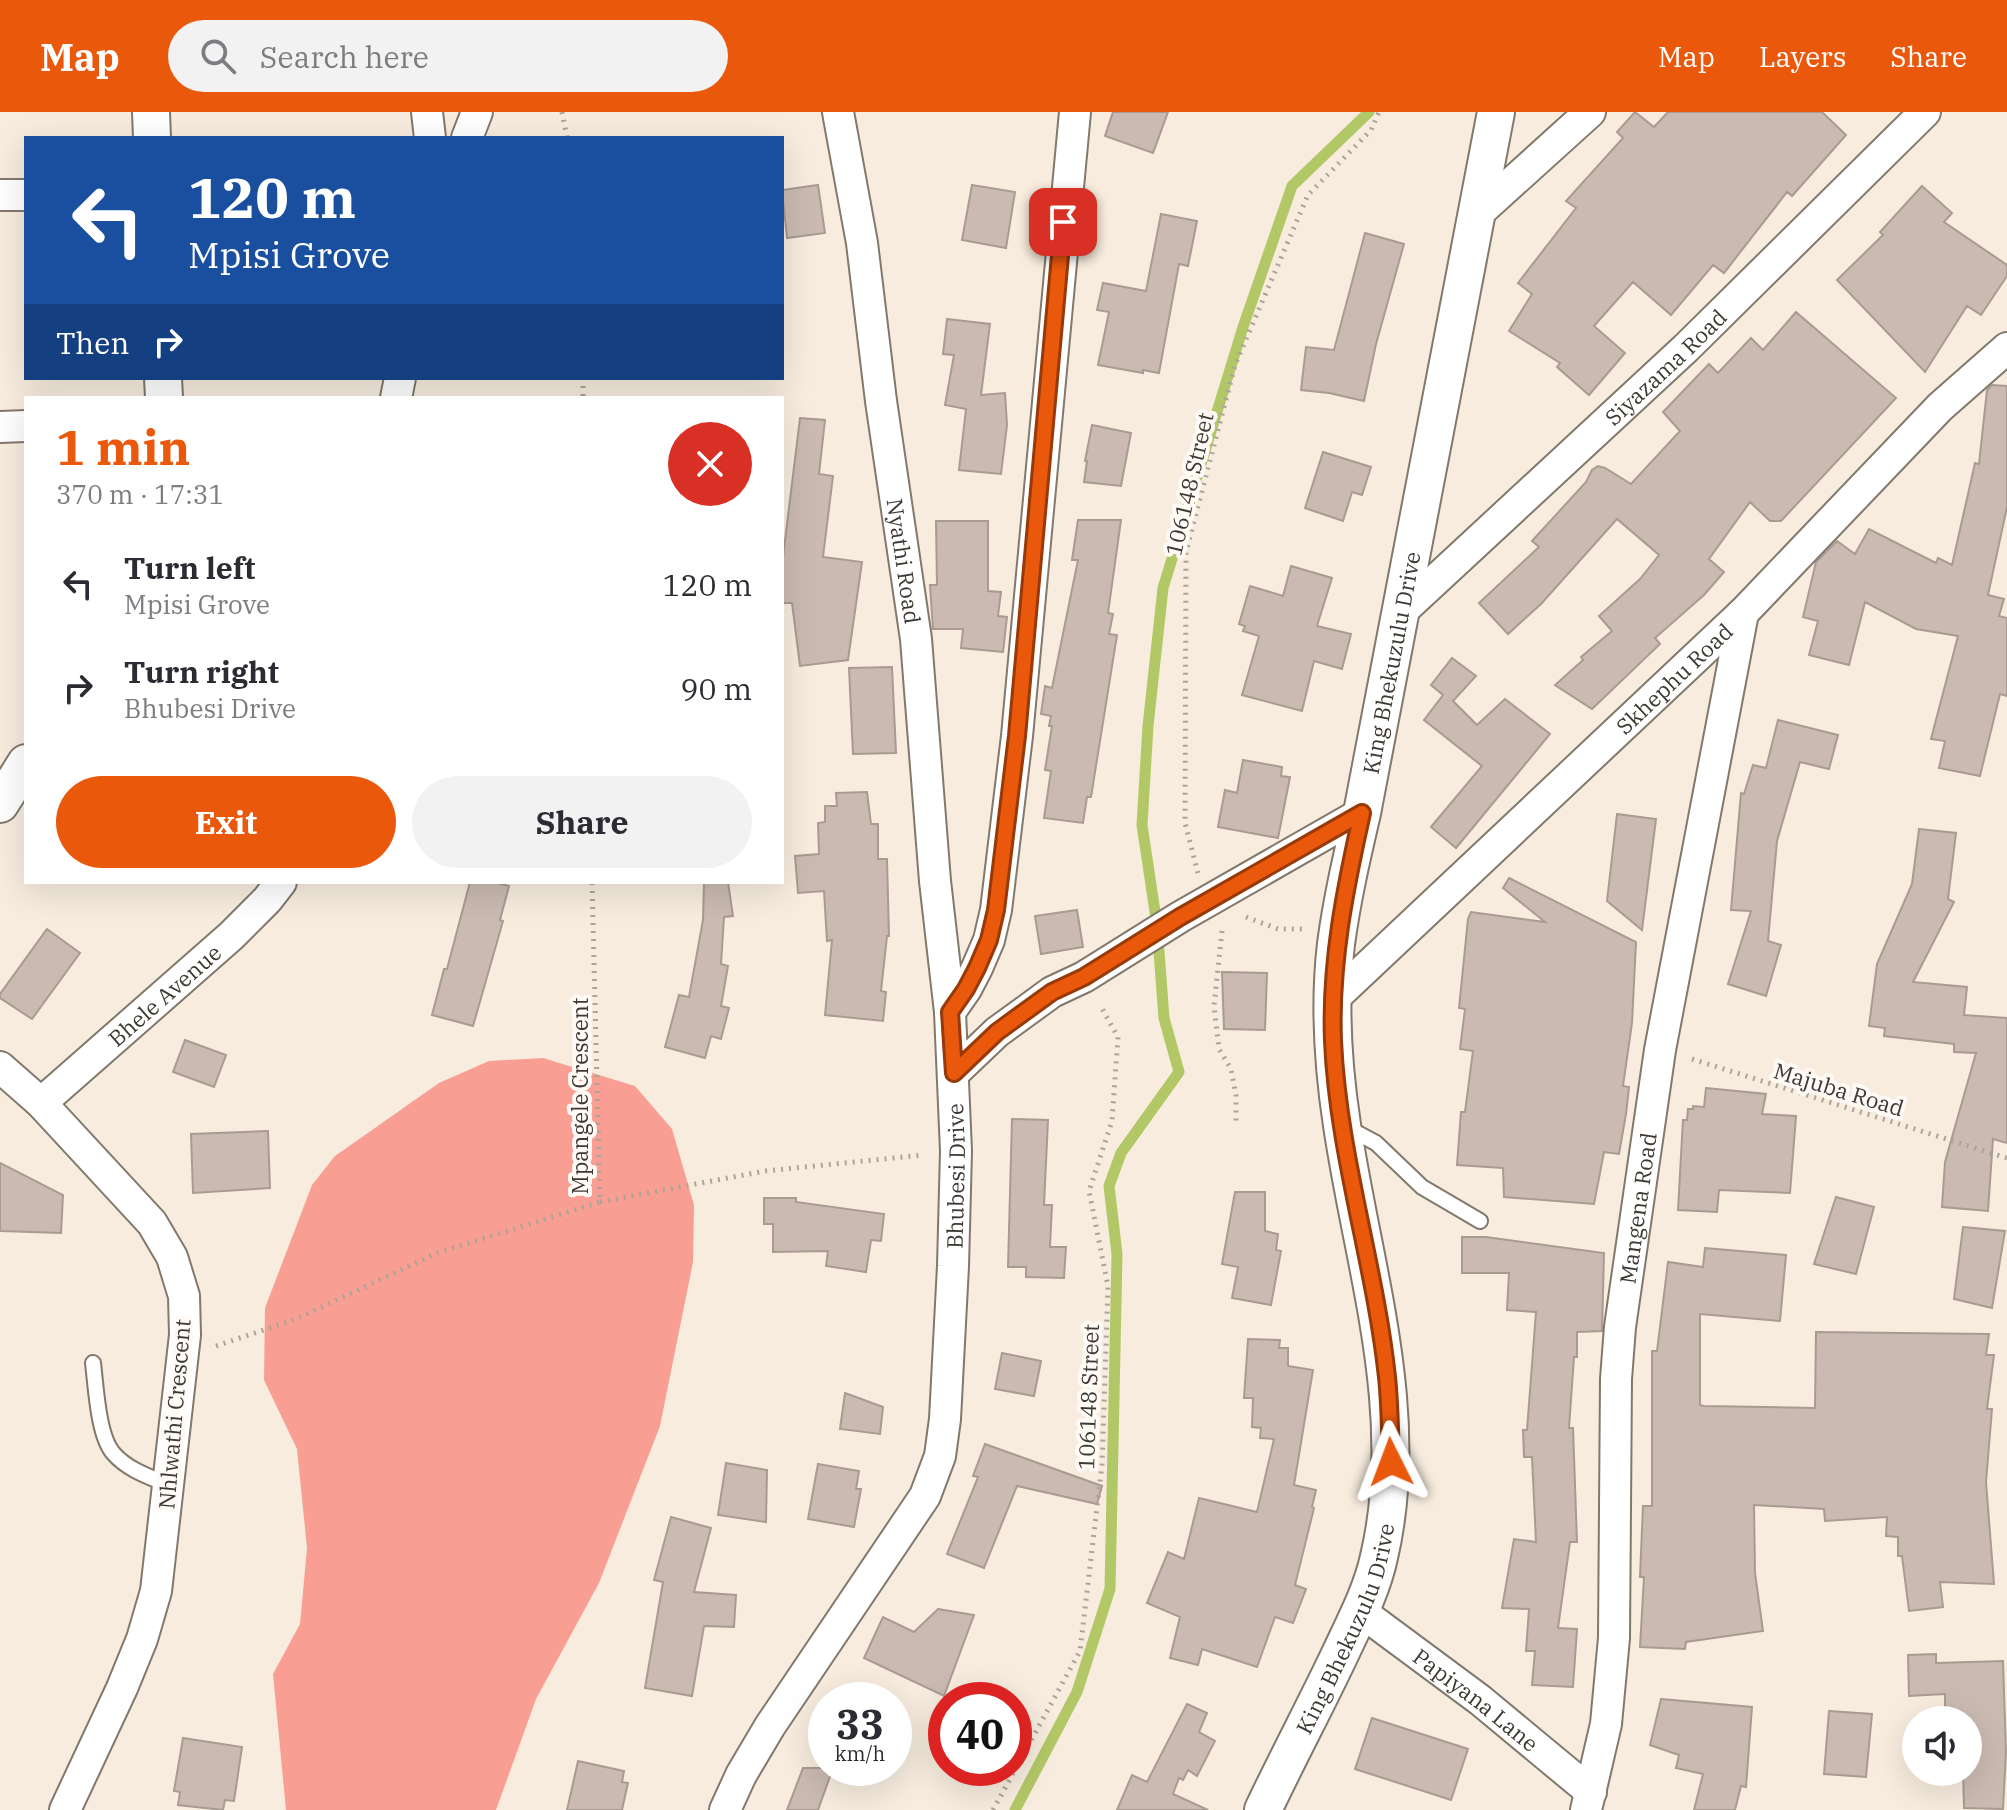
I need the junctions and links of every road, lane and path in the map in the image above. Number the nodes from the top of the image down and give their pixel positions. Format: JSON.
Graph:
{"nodes":[{"id":1,"x":151,"y":112,"type":"edge"},
{"id":2,"x":427,"y":112,"type":"edge"},
{"id":3,"x":477,"y":112,"type":"edge"},
{"id":4,"x":562,"y":112,"type":"edge"},
{"id":5,"x":838,"y":112,"type":"edge"},
{"id":6,"x":1075,"y":112,"type":"edge"},
{"id":7,"x":1379,"y":112,"type":"edge"},
{"id":8,"x":1496,"y":112,"type":"edge"},
{"id":9,"x":1590,"y":112,"type":"edge"},
{"id":10,"x":1925,"y":112,"type":"edge"},
{"id":11,"x":152,"y":136,"type":"edge"},
{"id":12,"x":430,"y":136,"type":"edge"},
{"id":13,"x":468,"y":136,"type":"edge"},
{"id":14,"x":567,"y":136,"type":"edge"},
{"id":15,"x":0,"y":195,"type":"edge"},
{"id":16,"x":24,"y":195,"type":"edge"},
{"id":17,"x":1475,"y":216,"type":"junction"},
{"id":18,"x":2007,"y":348,"type":"edge"},
{"id":19,"x":24,"y":426,"type":"edge"},
{"id":20,"x":0,"y":427,"type":"edge"},
{"id":21,"x":1400,"y":613,"type":"junction"},
{"id":22,"x":1743,"y":613,"type":"junction"},
{"id":23,"x":24,"y":766,"type":"edge"},
{"id":24,"x":0,"y":804,"type":"edge"},
{"id":25,"x":1362,"y":813,"type":"junction"},
{"id":26,"x":279,"y":884,"type":"edge"},
{"id":27,"x":592,"y":884,"type":"edge"},
{"id":28,"x":1203,"y":910,"type":"junction"},
{"id":29,"x":1339,"y":925,"type":"junction"},
{"id":30,"x":1084,"y":977,"type":"junction"},
{"id":31,"x":1333,"y":999,"type":"junction"},
{"id":32,"x":950,"y":1012,"type":"junction"},
{"id":33,"x":1660,"y":1050,"type":"junction"},
{"id":34,"x":0,"y":1067,"type":"edge"},
{"id":35,"x":954,"y":1073,"type":"junction"},
{"id":36,"x":41,"y":1103,"type":"junction"},
{"id":37,"x":1236,"y":1125,"type":"dead end"},
{"id":38,"x":1342,"y":1125,"type":"junction"},
{"id":39,"x":956,"y":1151,"type":"junction"},
{"id":40,"x":2007,"y":1158,"type":"edge"},
{"id":41,"x":600,"y":1202,"type":"junction"},
{"id":42,"x":1480,"y":1221,"type":"dead end"},
{"id":43,"x":182,"y":1357,"type":"junction"},
{"id":44,"x":93,"y":1363,"type":"dead end"},
{"id":45,"x":169,"y":1485,"type":"junction"},
{"id":46,"x":1360,"y":1611,"type":"junction"},
{"id":47,"x":1588,"y":1801,"type":"edge"},
{"id":48,"x":65,"y":1810,"type":"edge"},
{"id":49,"x":725,"y":1810,"type":"edge"},
{"id":50,"x":993,"y":1810,"type":"edge"},
{"id":51,"x":1263,"y":1810,"type":"edge"}],
"edges":[{"from":1,"to":11,"type":"street"},
{"from":2,"to":12,"type":"street"},
{"from":3,"to":13,"type":"street"},
{"from":4,"to":14,"type":"path"},
{"from":5,"to":32,"type":"street","name":"Nyathi Road"},
{"from":6,"to":32,"type":"street"},
{"from":7,"to":28,"type":"path","name":"106148 Street"},
{"from":8,"to":17,"type":"street","name":"King Bhekuzulu Drive"},
{"from":9,"to":17,"type":"street"},
{"from":10,"to":21,"type":"street","name":"Siyazama Road"},
{"from":15,"to":16,"type":"street"},
{"from":17,"to":21,"type":"street","name":"King Bhekuzulu Drive"},
{"from":18,"to":22,"type":"street","name":"Skhephu Road"},
{"from":19,"to":20,"type":"street"},
{"from":21,"to":25,"type":"street","name":"King Bhekuzulu Drive"},
{"from":22,"to":31,"type":"street","name":"Skhephu Road"},
{"from":22,"to":33,"type":"street","name":"Mangena Road"},
{"from":23,"to":24,"type":"street"},
{"from":25,"to":28,"type":"street"},
{"from":25,"to":29,"type":"street","name":"King Bhekuzulu Drive"},
{"from":26,"to":36,"type":"street","name":"Bhele Avenue"},
{"from":27,"to":41,"type":"path","name":"Mpangele Crescent"},
{"from":28,"to":29,"type":"path"},
{"from":28,"to":30,"type":"street"},
{"from":28,"to":37,"type":"path"},
{"from":29,"to":31,"type":"street","name":"King Bhekuzulu Drive"},
{"from":30,"to":35,"type":"street"},
{"from":30,"to":50,"type":"path","name":"106148 Street"},
{"from":31,"to":38,"type":"street","name":"King Bhekuzulu Drive"},
{"from":32,"to":35,"type":"street","name":"Bhubesi Drive"},
{"from":33,"to":40,"type":"path","name":"Majuba Road"},
{"from":33,"to":47,"type":"street","name":"Mangena Road"},
{"from":34,"to":36,"type":"street","name":"Nhlwathi Crescent"},
{"from":35,"to":39,"type":"street","name":"Bhubesi Drive"},
{"from":36,"to":43,"type":"street","name":"Nhlwathi Crescent"},
{"from":38,"to":42,"type":"lane"},
{"from":38,"to":46,"type":"street","name":"King Bhekuzulu Drive"},
{"from":39,"to":41,"type":"path"},
{"from":39,"to":49,"type":"street","name":"Bhubesi Drive"},
{"from":41,"to":43,"type":"path","name":"Mpangele Crescent"},
{"from":43,"to":45,"type":"street","name":"Nhlwathi Crescent"},
{"from":44,"to":45,"type":"lane"},
{"from":45,"to":48,"type":"street","name":"Nhlwathi Crescent"},
{"from":46,"to":47,"type":"street","name":"Papiyana Lane"},
{"from":46,"to":51,"type":"street","name":"King Bhekuzulu Drive"}]}
